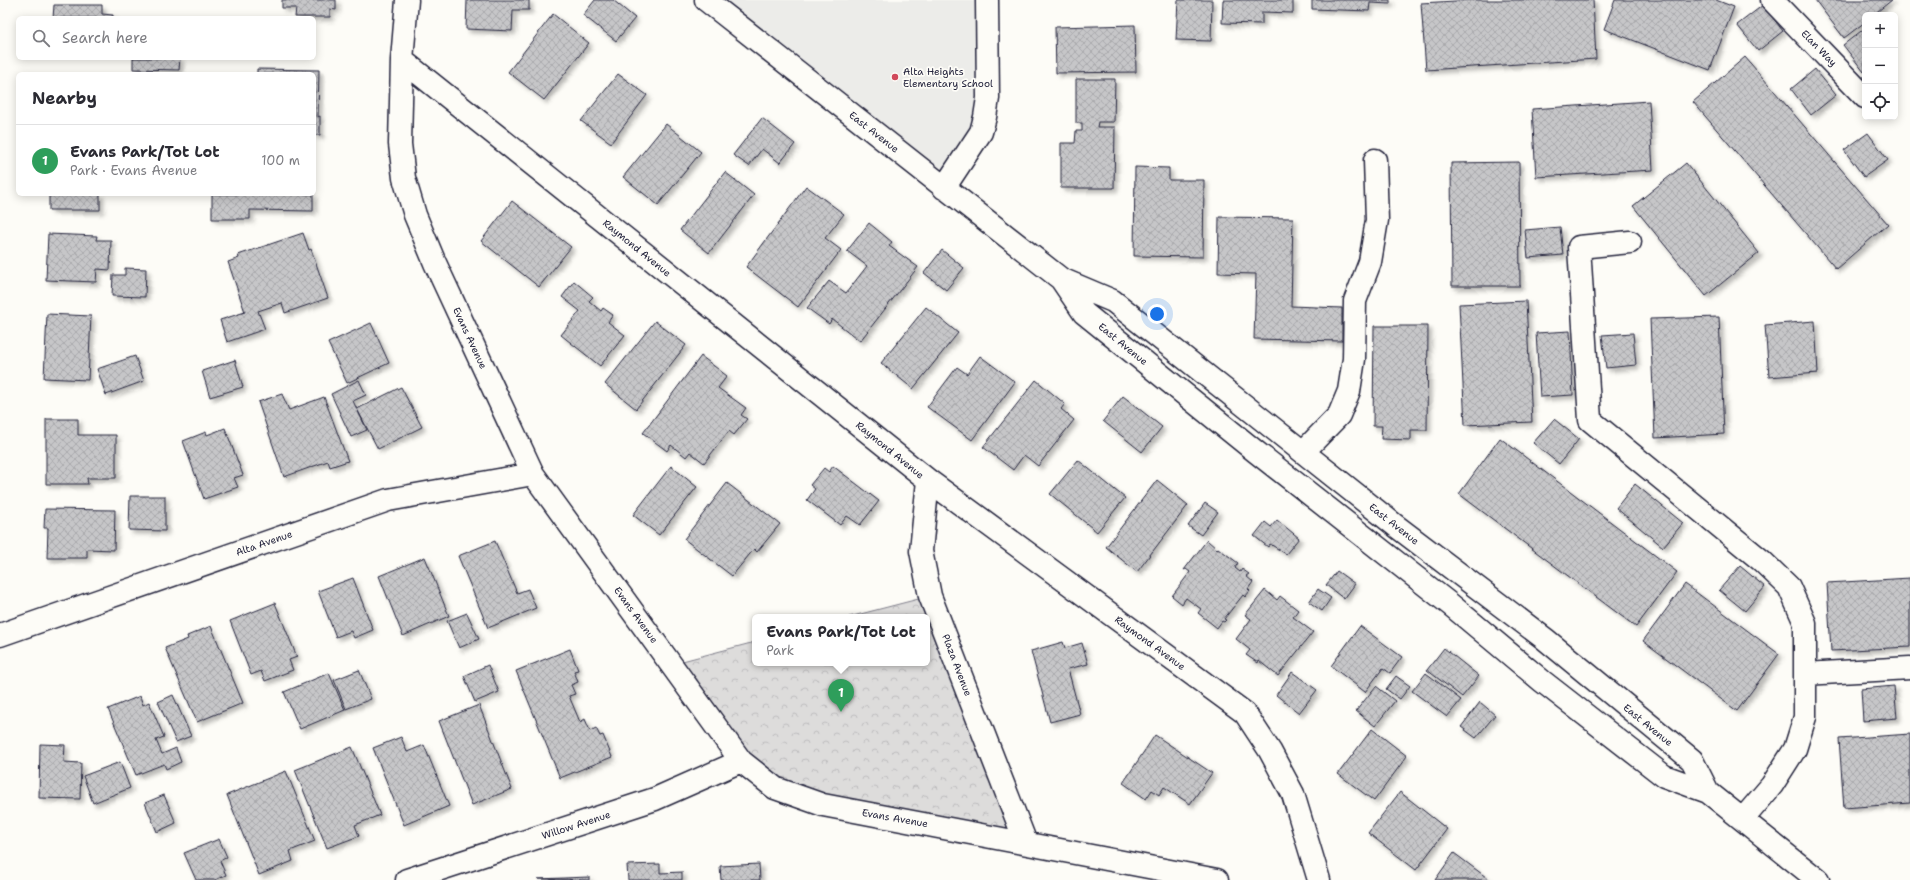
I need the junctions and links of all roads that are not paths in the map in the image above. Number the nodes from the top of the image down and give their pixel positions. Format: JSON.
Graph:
{"nodes":[{"id":1,"x":407,"y":0,"type":"edge"},
{"id":2,"x":706,"y":0,"type":"edge"},
{"id":3,"x":987,"y":0,"type":"edge"},
{"id":4,"x":1772,"y":0,"type":"edge"},
{"id":5,"x":402,"y":60,"type":"junction"},
{"id":6,"x":1862,"y":94,"type":"edge"},
{"id":7,"x":1375,"y":160,"type":"dead end"},
{"id":8,"x":944,"y":188,"type":"junction"},
{"id":9,"x":1630,"y":242,"type":"dead end"},
{"id":10,"x":1061,"y":279,"type":"junction"},
{"id":11,"x":1303,"y":452,"type":"junction"},
{"id":12,"x":533,"y":474,"type":"junction"},
{"id":13,"x":928,"y":480,"type":"junction"},
{"id":14,"x":0,"y":635,"type":"edge"},
{"id":15,"x":1910,"y":668,"type":"edge"},
{"id":16,"x":1805,"y":674,"type":"junction"},
{"id":17,"x":741,"y":761,"type":"junction"},
{"id":18,"x":1708,"y":792,"type":"junction"},
{"id":19,"x":1743,"y":819,"type":"junction"},
{"id":20,"x":1026,"y":843,"type":"junction"},
{"id":21,"x":406,"y":880,"type":"edge"},
{"id":22,"x":1217,"y":880,"type":"edge"},
{"id":23,"x":1319,"y":880,"type":"edge"},
{"id":24,"x":1818,"y":880,"type":"edge"}],
"edges":[{"from":1,"to":5,"type":"street","name":"Evans Avenue"},
{"from":2,"to":8,"type":"street","name":"East Avenue"},
{"from":3,"to":8,"type":"street"},
{"from":4,"to":6,"type":"street","name":"Elan Way"},
{"from":5,"to":12,"type":"street","name":"Evans Avenue"},
{"from":5,"to":13,"type":"street","name":"Raymond Avenue"},
{"from":7,"to":11,"type":"street"},
{"from":8,"to":10,"type":"street","name":"East Avenue"},
{"from":9,"to":16,"type":"street"},
{"from":10,"to":11,"type":"street","name":"East Avenue"},
{"from":10,"to":18,"type":"street","name":"East Avenue"},
{"from":11,"to":18,"type":"street","name":"East Avenue"},
{"from":12,"to":14,"type":"street","name":"Alta Avenue"},
{"from":12,"to":17,"type":"street","name":"Evans Avenue"},
{"from":13,"to":20,"type":"street","name":"Plaza Avenue"},
{"from":13,"to":23,"type":"street","name":"Raymond Avenue"},
{"from":15,"to":16,"type":"street"},
{"from":16,"to":19,"type":"street"},
{"from":17,"to":20,"type":"street","name":"Evans Avenue"},
{"from":17,"to":21,"type":"street","name":"Willow Avenue"},
{"from":18,"to":19,"type":"street","name":"East Avenue"},
{"from":19,"to":24,"type":"street","name":"East Avenue"},
{"from":20,"to":22,"type":"street","name":"Evans Avenue"}]}
